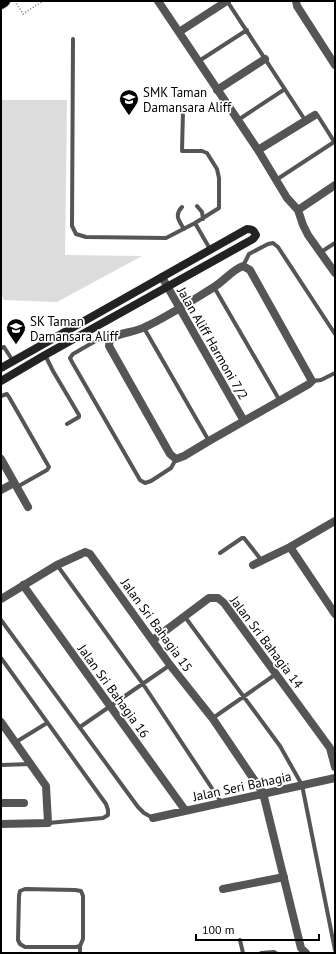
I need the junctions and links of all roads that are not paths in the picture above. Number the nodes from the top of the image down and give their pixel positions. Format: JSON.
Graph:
{"nodes":[{"id":1,"x":4,"y":1,"type":"edge"},
{"id":2,"x":159,"y":1,"type":"edge"},
{"id":3,"x":227,"y":1,"type":"edge"},
{"id":4,"x":296,"y":1,"type":"edge"},
{"id":5,"x":1,"y":3,"type":"edge"},
{"id":6,"x":247,"y":30,"type":"junction"},
{"id":7,"x":179,"y":32,"type":"junction"},
{"id":8,"x":73,"y":39,"type":"dead end"},
{"id":9,"x":266,"y":59,"type":"junction"},
{"id":10,"x":198,"y":61,"type":"junction"},
{"id":11,"x":335,"y":66,"type":"edge"},
{"id":12,"x":285,"y":89,"type":"junction"},
{"id":13,"x":217,"y":90,"type":"junction"},
{"id":14,"x":182,"y":111,"type":"dead end"},
{"id":15,"x":315,"y":115,"type":"joint"},
{"id":16,"x":238,"y":120,"type":"junction"},
{"id":17,"x":305,"y":120,"type":"junction"},
{"id":18,"x":335,"y":143,"type":"edge"},
{"id":19,"x":258,"y":150,"type":"junction"},
{"id":20,"x":276,"y":180,"type":"junction"},
{"id":21,"x":335,"y":184,"type":"edge"},
{"id":22,"x":197,"y":206,"type":"dead end"},
{"id":23,"x":182,"y":207,"type":"dead end"},
{"id":24,"x":298,"y":210,"type":"junction"},
{"id":25,"x":203,"y":219,"type":"junction"},
{"id":26,"x":196,"y":224,"type":"junction"},
{"id":27,"x":184,"y":229,"type":"junction"},
{"id":28,"x":335,"y":243,"type":"edge"},
{"id":29,"x":210,"y":249,"type":"junction"},
{"id":30,"x":320,"y":252,"type":"junction"},
{"id":31,"x":244,"y":266,"type":"junction"},
{"id":32,"x":335,"y":273,"type":"edge"},
{"id":33,"x":162,"y":277,"type":"junction"},
{"id":34,"x":168,"y":287,"type":"junction"},
{"id":35,"x":214,"y":287,"type":"junction"},
{"id":36,"x":179,"y":307,"type":"junction"},
{"id":37,"x":144,"y":328,"type":"junction"},
{"id":38,"x":335,"y":334,"type":"edge"},
{"id":39,"x":110,"y":339,"type":"junction"},
{"id":40,"x":1,"y":348,"type":"edge"},
{"id":41,"x":45,"y":355,"type":"junction"},
{"id":42,"x":13,"y":362,"type":"junction"},
{"id":43,"x":1,"y":368,"type":"edge"},
{"id":44,"x":335,"y":373,"type":"edge"},
{"id":45,"x":1,"y":381,"type":"edge"},
{"id":46,"x":312,"y":381,"type":"junction"},
{"id":47,"x":1,"y":396,"type":"edge"},
{"id":48,"x":280,"y":401,"type":"junction"},
{"id":49,"x":244,"y":421,"type":"junction"},
{"id":50,"x":67,"y":424,"type":"dead end"},
{"id":51,"x":209,"y":441,"type":"junction"},
{"id":52,"x":176,"y":458,"type":"junction"},
{"id":53,"x":1,"y":459,"type":"edge"},
{"id":54,"x":16,"y":485,"type":"junction"},
{"id":55,"x":1,"y":490,"type":"edge"},
{"id":56,"x":28,"y":507,"type":"dead end"},
{"id":57,"x":335,"y":521,"type":"edge"},
{"id":58,"x":290,"y":547,"type":"junction"},
{"id":59,"x":220,"y":553,"type":"dead end"},
{"id":60,"x":262,"y":561,"type":"junction"},
{"id":61,"x":57,"y":565,"type":"junction"},
{"id":62,"x":253,"y":565,"type":"dead end"},
{"id":63,"x":24,"y":585,"type":"junction"},
{"id":64,"x":1,"y":599,"type":"edge"},
{"id":65,"x":335,"y":614,"type":"edge"},
{"id":66,"x":185,"y":617,"type":"junction"},
{"id":67,"x":1,"y":620,"type":"edge"},
{"id":68,"x":153,"y":640,"type":"junction"},
{"id":69,"x":1,"y":658,"type":"edge"},
{"id":70,"x":170,"y":665,"type":"junction"},
{"id":71,"x":276,"y":673,"type":"junction"},
{"id":72,"x":143,"y":684,"type":"junction"},
{"id":73,"x":244,"y":696,"type":"junction"},
{"id":74,"x":110,"y":706,"type":"junction"},
{"id":75,"x":212,"y":719,"type":"junction"},
{"id":76,"x":47,"y":723,"type":"junction"},
{"id":77,"x":2,"y":724,"type":"edge"},
{"id":78,"x":80,"y":727,"type":"junction"},
{"id":79,"x":16,"y":742,"type":"junction"},
{"id":80,"x":31,"y":764,"type":"junction"},
{"id":81,"x":1,"y":765,"type":"edge"},
{"id":82,"x":335,"y":767,"type":"edge"},
{"id":83,"x":335,"y":778,"type":"edge"},
{"id":84,"x":302,"y":785,"type":"junction"},
{"id":85,"x":263,"y":793,"type":"junction"},
{"id":86,"x":221,"y":802,"type":"junction"},
{"id":87,"x":1,"y":803,"type":"edge"},
{"id":88,"x":24,"y":803,"type":"dead end"},
{"id":89,"x":185,"y":810,"type":"junction"},
{"id":90,"x":154,"y":818,"type":"joint"},
{"id":91,"x":48,"y":823,"type":"junction"},
{"id":92,"x":1,"y":824,"type":"edge"},
{"id":93,"x":284,"y":877,"type":"junction"},
{"id":94,"x":223,"y":889,"type":"dead end"},
{"id":95,"x":240,"y":940,"type":"dead end"},
{"id":96,"x":80,"y":946,"type":"junction"},
{"id":97,"x":335,"y":950,"type":"edge"},
{"id":98,"x":80,"y":953,"type":"edge"},
{"id":99,"x":243,"y":953,"type":"edge"},
{"id":100,"x":261,"y":953,"type":"edge"},
{"id":101,"x":276,"y":953,"type":"edge"},
{"id":102,"x":306,"y":953,"type":"edge"}],
"edges":[{"from":1,"to":5,"type":"highway"},
{"from":2,"to":7,"type":"street"},
{"from":3,"to":6,"type":"lane"},
{"from":3,"to":7,"type":"street"},
{"from":4,"to":11,"type":"street"},
{"from":6,"to":9,"type":"lane"},
{"from":6,"to":10,"type":"lane"},
{"from":7,"to":10,"type":"street"},
{"from":8,"to":27,"type":"lane"},
{"from":9,"to":12,"type":"lane"},
{"from":9,"to":13,"type":"street"},
{"from":10,"to":13,"type":"street"},
{"from":12,"to":16,"type":"lane"},
{"from":12,"to":17,"type":"lane"},
{"from":13,"to":16,"type":"street"},
{"from":14,"to":25,"type":"lane"},
{"from":15,"to":17,"type":"street"},
{"from":15,"to":18,"type":"lane"},
{"from":16,"to":19,"type":"street"},
{"from":17,"to":19,"type":"street"},
{"from":18,"to":20,"type":"lane"},
{"from":19,"to":20,"type":"street"},
{"from":20,"to":24,"type":"street"},
{"from":21,"to":24,"type":"street"},
{"from":22,"to":25,"type":"lane"},
{"from":23,"to":27,"type":"lane"},
{"from":24,"to":30,"type":"street"},
{"from":25,"to":26,"type":"lane"},
{"from":26,"to":27,"type":"lane"},
{"from":26,"to":29,"type":"lane"},
{"from":28,"to":30,"type":"lane"},
{"from":29,"to":33,"type":"street"},
{"from":29,"to":34,"type":"street"},
{"from":30,"to":32,"type":"street"},
{"from":31,"to":35,"type":"street"},
{"from":31,"to":38,"type":"lane"},
{"from":31,"to":46,"type":"street"},
{"from":33,"to":34,"type":"street","name":"Jalan Aliff Harmoni 7/2"},
{"from":33,"to":42,"type":"street"},
{"from":34,"to":36,"type":"street","name":"Jalan Aliff Harmoni 7/2"},
{"from":34,"to":41,"type":"street"},
{"from":35,"to":36,"type":"street"},
{"from":35,"to":48,"type":"lane"},
{"from":36,"to":37,"type":"street"},
{"from":36,"to":49,"type":"street","name":"Jalan Aliff Harmoni 7/2"},
{"from":37,"to":39,"type":"street"},
{"from":37,"to":51,"type":"lane"},
{"from":39,"to":52,"type":"street"},
{"from":39,"to":52,"type":"lane"},
{"from":40,"to":42,"type":"lane"},
{"from":41,"to":45,"type":"street"},
{"from":41,"to":50,"type":"lane"},
{"from":42,"to":43,"type":"street"},
{"from":44,"to":46,"type":"lane"},
{"from":46,"to":48,"type":"street"},
{"from":47,"to":54,"type":"lane"},
{"from":48,"to":49,"type":"street"},
{"from":49,"to":51,"type":"street"},
{"from":51,"to":52,"type":"street"},
{"from":53,"to":54,"type":"street"},
{"from":54,"to":55,"type":"street"},
{"from":54,"to":56,"type":"street"},
{"from":57,"to":58,"type":"street"},
{"from":58,"to":60,"type":"street"},
{"from":58,"to":65,"type":"street"},
{"from":59,"to":60,"type":"lane"},
{"from":60,"to":62,"type":"street"},
{"from":61,"to":63,"type":"street","name":"Jalan Sri Bahagia 15"},
{"from":61,"to":68,"type":"street","name":"Jalan Sri Bahagia 15"},
{"from":61,"to":72,"type":"lane"},
{"from":63,"to":64,"type":"street","name":"Jalan Sri Bahagia 15"},
{"from":63,"to":74,"type":"street","name":"Jalan Sri Bahagia 16"},
{"from":66,"to":68,"type":"street","name":"Jalan Sri Bahagia 14"},
{"from":66,"to":71,"type":"street","name":"Jalan Sri Bahagia 14"},
{"from":66,"to":73,"type":"lane"},
{"from":67,"to":78,"type":"lane"},
{"from":68,"to":70,"type":"street","name":"Jalan Sri Bahagia 15"},
{"from":69,"to":76,"type":"lane"},
{"from":70,"to":72,"type":"lane"},
{"from":70,"to":75,"type":"street","name":"Jalan Sri Bahagia 15"},
{"from":71,"to":73,"type":"lane"},
{"from":71,"to":82,"type":"street","name":"Jalan Sri Bahagia 14"},
{"from":72,"to":74,"type":"lane"},
{"from":72,"to":86,"type":"lane"},
{"from":73,"to":75,"type":"lane"},
{"from":73,"to":84,"type":"lane"},
{"from":74,"to":78,"type":"lane"},
{"from":74,"to":89,"type":"street","name":"Jalan Sri Bahagia 16"},
{"from":75,"to":85,"type":"street","name":"Jalan Sri Bahagia 15"},
{"from":76,"to":79,"type":"lane"},
{"from":76,"to":91,"type":"lane"},
{"from":77,"to":79,"type":"street"},
{"from":78,"to":90,"type":"lane"},
{"from":79,"to":80,"type":"street"},
{"from":80,"to":81,"type":"lane"},
{"from":80,"to":91,"type":"street"},
{"from":83,"to":84,"type":"street","name":"Jalan Seri Bahagia"},
{"from":84,"to":85,"type":"street","name":"Jalan Seri Bahagia"},
{"from":84,"to":97,"type":"lane"},
{"from":85,"to":86,"type":"street","name":"Jalan Seri Bahagia"},
{"from":85,"to":93,"type":"street"},
{"from":86,"to":89,"type":"street","name":"Jalan Seri Bahagia"},
{"from":87,"to":88,"type":"street"},
{"from":89,"to":90,"type":"street","name":"Jalan Seri Bahagia"},
{"from":91,"to":92,"type":"street"},
{"from":93,"to":94,"type":"street"},
{"from":93,"to":102,"type":"street"},
{"from":95,"to":99,"type":"lane"},
{"from":96,"to":96,"type":"lane"},
{"from":96,"to":98,"type":"lane"},
{"from":100,"to":101,"type":"lane"}]}
